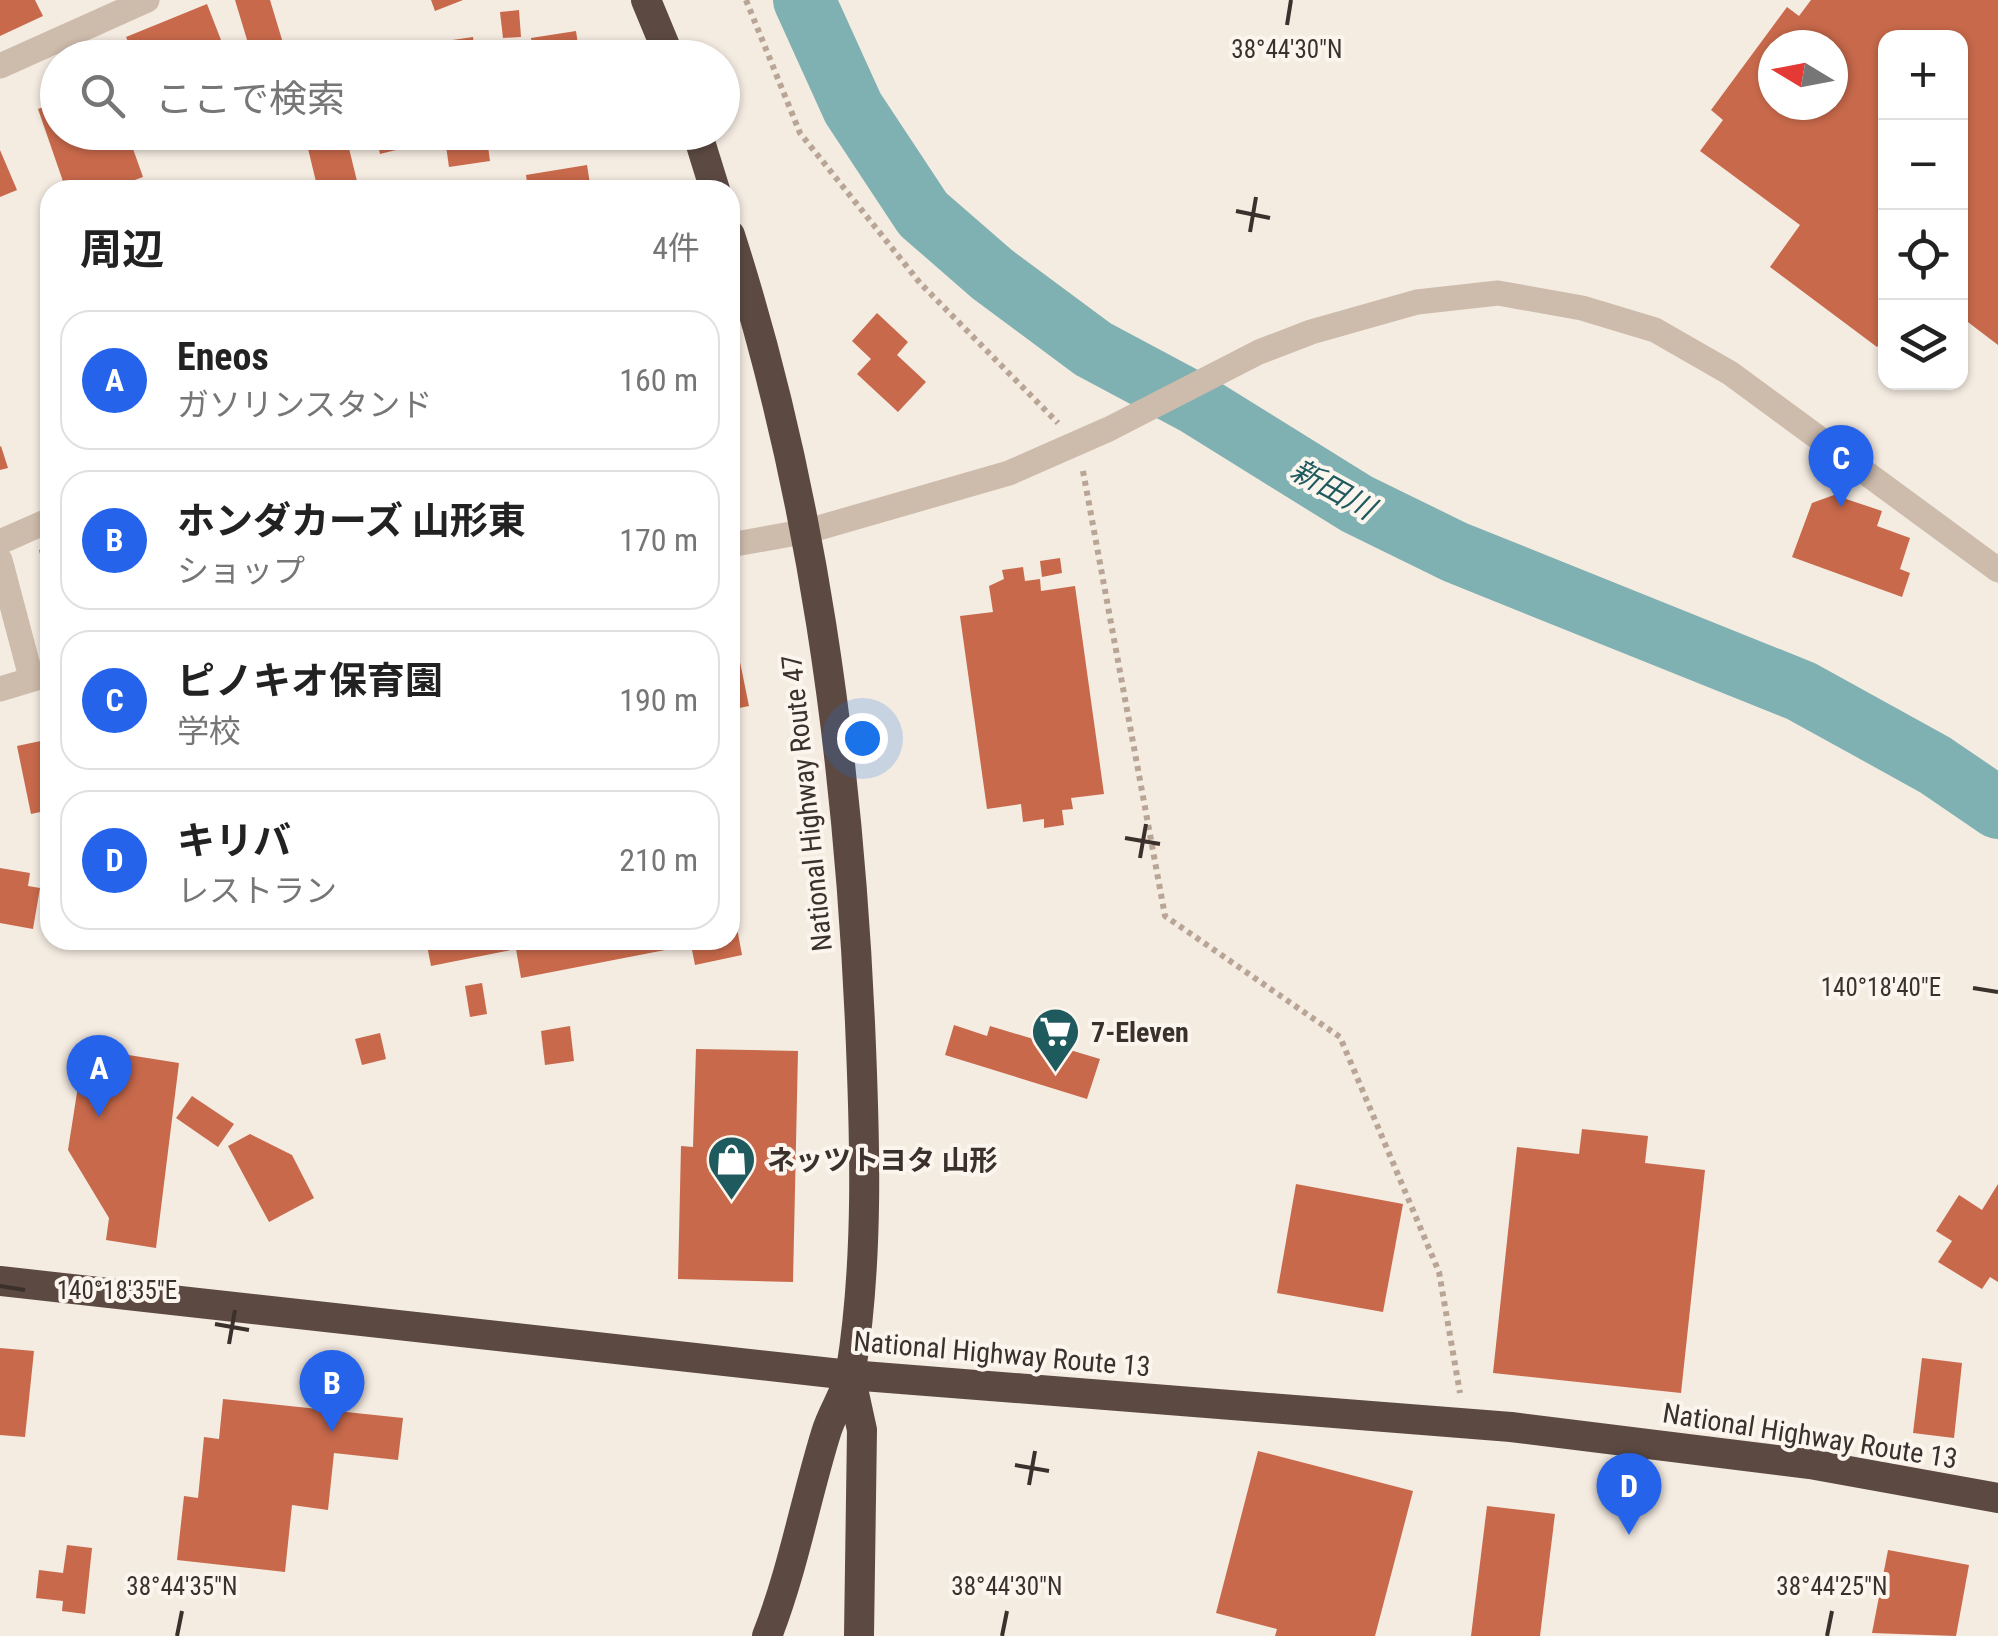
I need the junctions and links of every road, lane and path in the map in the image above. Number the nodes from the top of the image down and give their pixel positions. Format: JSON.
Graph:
{"nodes":[{"id":1,"x":147,"y":0,"type":"edge"},
{"id":2,"x":646,"y":0,"type":"edge"},
{"id":3,"x":746,"y":0,"type":"edge"},
{"id":4,"x":58,"y":40,"type":"edge"},
{"id":5,"x":663,"y":40,"type":"edge"},
{"id":6,"x":40,"y":48,"type":"edge"},
{"id":7,"x":0,"y":66,"type":"edge"},
{"id":8,"x":703,"y":150,"type":"edge"},
{"id":9,"x":713,"y":180,"type":"edge"},
{"id":10,"x":740,"y":266,"type":"edge"},
{"id":11,"x":1078,"y":443,"type":"junction"},
{"id":12,"x":40,"y":524,"type":"edge"},
{"id":13,"x":808,"y":530,"type":"junction"},
{"id":14,"x":0,"y":542,"type":"edge"},
{"id":15,"x":740,"y":543,"type":"edge"},
{"id":16,"x":0,"y":560,"type":"edge"},
{"id":17,"x":1998,"y":570,"type":"edge"},
{"id":18,"x":40,"y":676,"type":"edge"},
{"id":19,"x":0,"y":689,"type":"edge"},
{"id":20,"x":0,"y":1281,"type":"edge"},
{"id":21,"x":850,"y":1375,"type":"junction"},
{"id":22,"x":1466,"y":1424,"type":"junction"},
{"id":23,"x":1998,"y":1498,"type":"edge"},
{"id":24,"x":766,"y":1636,"type":"edge"},
{"id":25,"x":859,"y":1636,"type":"edge"}],
"edges":[{"from":1,"to":4,"type":"street"},
{"from":2,"to":5,"type":"highway"},
{"from":3,"to":11,"type":"path"},
{"from":6,"to":7,"type":"street"},
{"from":8,"to":9,"type":"highway"},
{"from":10,"to":13,"type":"highway","name":"National Highway Route 47"},
{"from":11,"to":13,"type":"street"},
{"from":11,"to":17,"type":"street"},
{"from":11,"to":22,"type":"path"},
{"from":12,"to":14,"type":"street"},
{"from":13,"to":15,"type":"street"},
{"from":13,"to":21,"type":"highway","name":"National Highway Route 47"},
{"from":16,"to":18,"type":"street"},
{"from":18,"to":19,"type":"street"},
{"from":20,"to":21,"type":"highway","name":"National Highway Route 13"},
{"from":21,"to":22,"type":"highway","name":"National Highway Route 13"},
{"from":21,"to":24,"type":"highway"},
{"from":21,"to":25,"type":"highway"},
{"from":22,"to":23,"type":"highway","name":"National Highway Route 13"}]}
